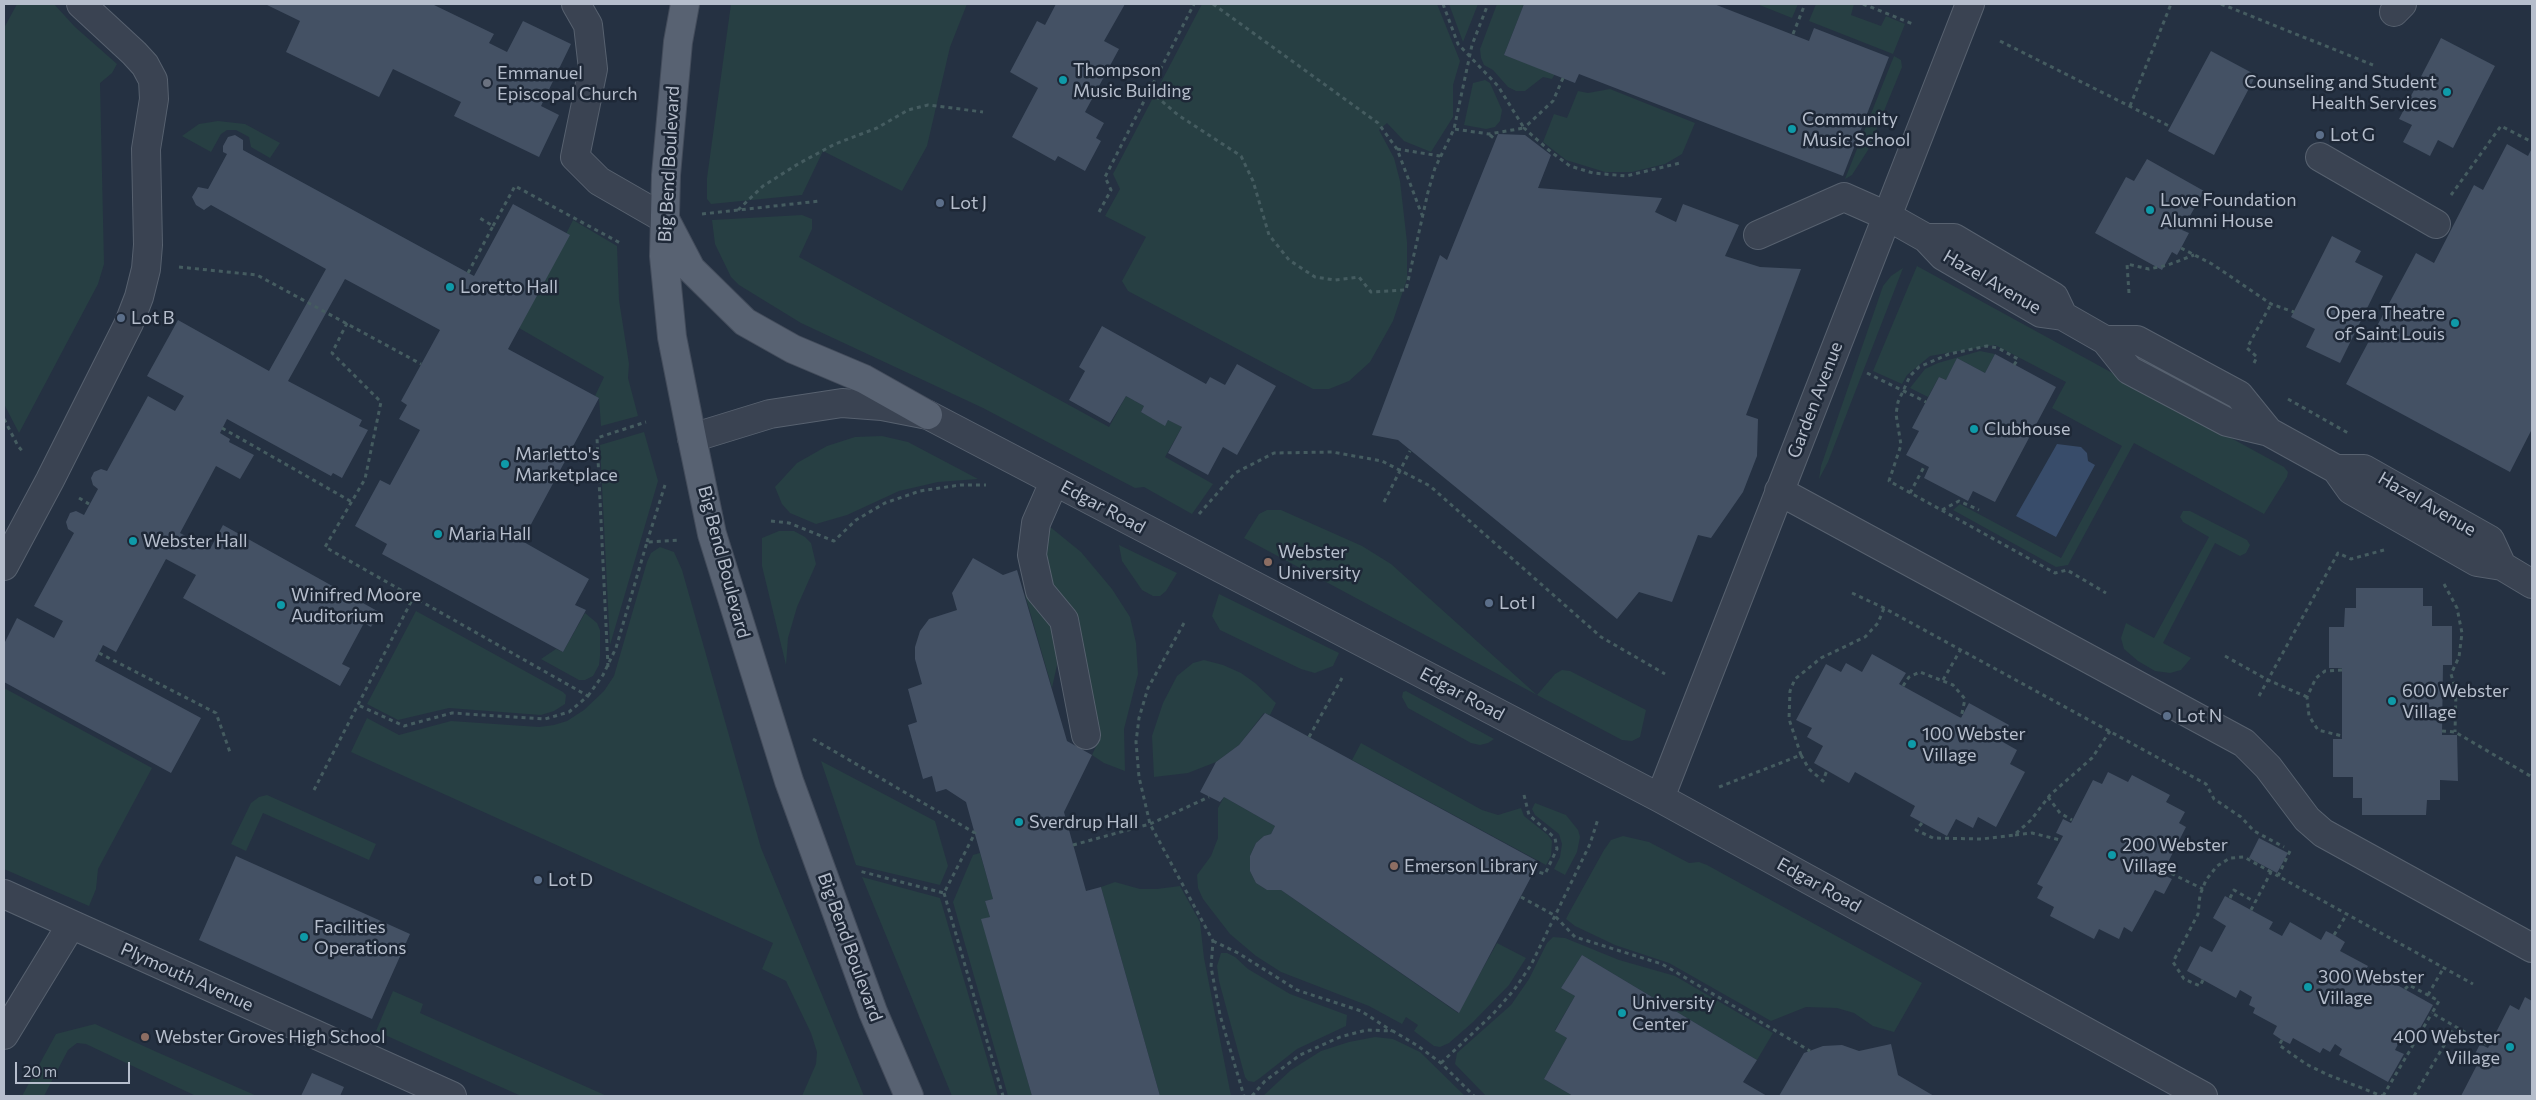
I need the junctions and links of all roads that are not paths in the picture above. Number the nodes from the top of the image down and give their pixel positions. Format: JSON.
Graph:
{"nodes":[{"id":1,"x":81,"y":4,"type":"edge"},
{"id":2,"x":576,"y":4,"type":"edge"},
{"id":3,"x":685,"y":4,"type":"edge"},
{"id":4,"x":1967,"y":5,"type":"edge"},
{"id":5,"x":2320,"y":157,"type":"dead end"},
{"id":6,"x":1887,"y":216,"type":"junction"},
{"id":7,"x":665,"y":219,"type":"junction"},
{"id":8,"x":2436,"y":224,"type":"road end"},
{"id":9,"x":1758,"y":235,"type":"dead end"},
{"id":10,"x":928,"y":415,"type":"junction"},
{"id":11,"x":692,"y":438,"type":"junction"},
{"id":12,"x":1054,"y":482,"type":"junction"},
{"id":13,"x":1780,"y":491,"type":"junction"},
{"id":14,"x":4,"y":566,"type":"edge"},
{"id":15,"x":2532,"y":584,"type":"edge"},
{"id":16,"x":1086,"y":735,"type":"dead end"},
{"id":17,"x":1660,"y":798,"type":"junction"},
{"id":18,"x":4,"y":894,"type":"edge"},
{"id":19,"x":71,"y":924,"type":"junction"},
{"id":20,"x":2532,"y":948,"type":"edge"},
{"id":21,"x":4,"y":1035,"type":"edge"},
{"id":22,"x":452,"y":1096,"type":"edge"},
{"id":23,"x":910,"y":1096,"type":"edge"},
{"id":24,"x":2203,"y":1096,"type":"edge"}],
"edges":[{"from":1,"to":14,"type":"street"},
{"from":2,"to":7,"type":"street"},
{"from":3,"to":7,"type":"main road","name":"Big Bend Boulevard"},
{"from":4,"to":6,"type":"street","name":"Garden Avenue"},
{"from":5,"to":8,"type":"street"},
{"from":6,"to":9,"type":"street","name":"Hazel Avenue"},
{"from":6,"to":13,"type":"street","name":"Garden Avenue"},
{"from":6,"to":15,"type":"street","name":"Hazel Avenue"},
{"from":7,"to":10,"type":"main road"},
{"from":7,"to":11,"type":"main road","name":"Big Bend Boulevard"},
{"from":10,"to":11,"type":"street","name":"Edgar Road"},
{"from":10,"to":12,"type":"street","name":"Edgar Road"},
{"from":11,"to":23,"type":"main road","name":"Big Bend Boulevard"},
{"from":12,"to":16,"type":"street"},
{"from":12,"to":17,"type":"street","name":"Edgar Road"},
{"from":13,"to":17,"type":"street","name":"Garden Avenue"},
{"from":13,"to":20,"type":"street"},
{"from":17,"to":24,"type":"street","name":"Edgar Road"},
{"from":18,"to":19,"type":"street","name":"Plymouth Avenue"},
{"from":19,"to":21,"type":"street"},
{"from":19,"to":22,"type":"street","name":"Plymouth Avenue"}]}
